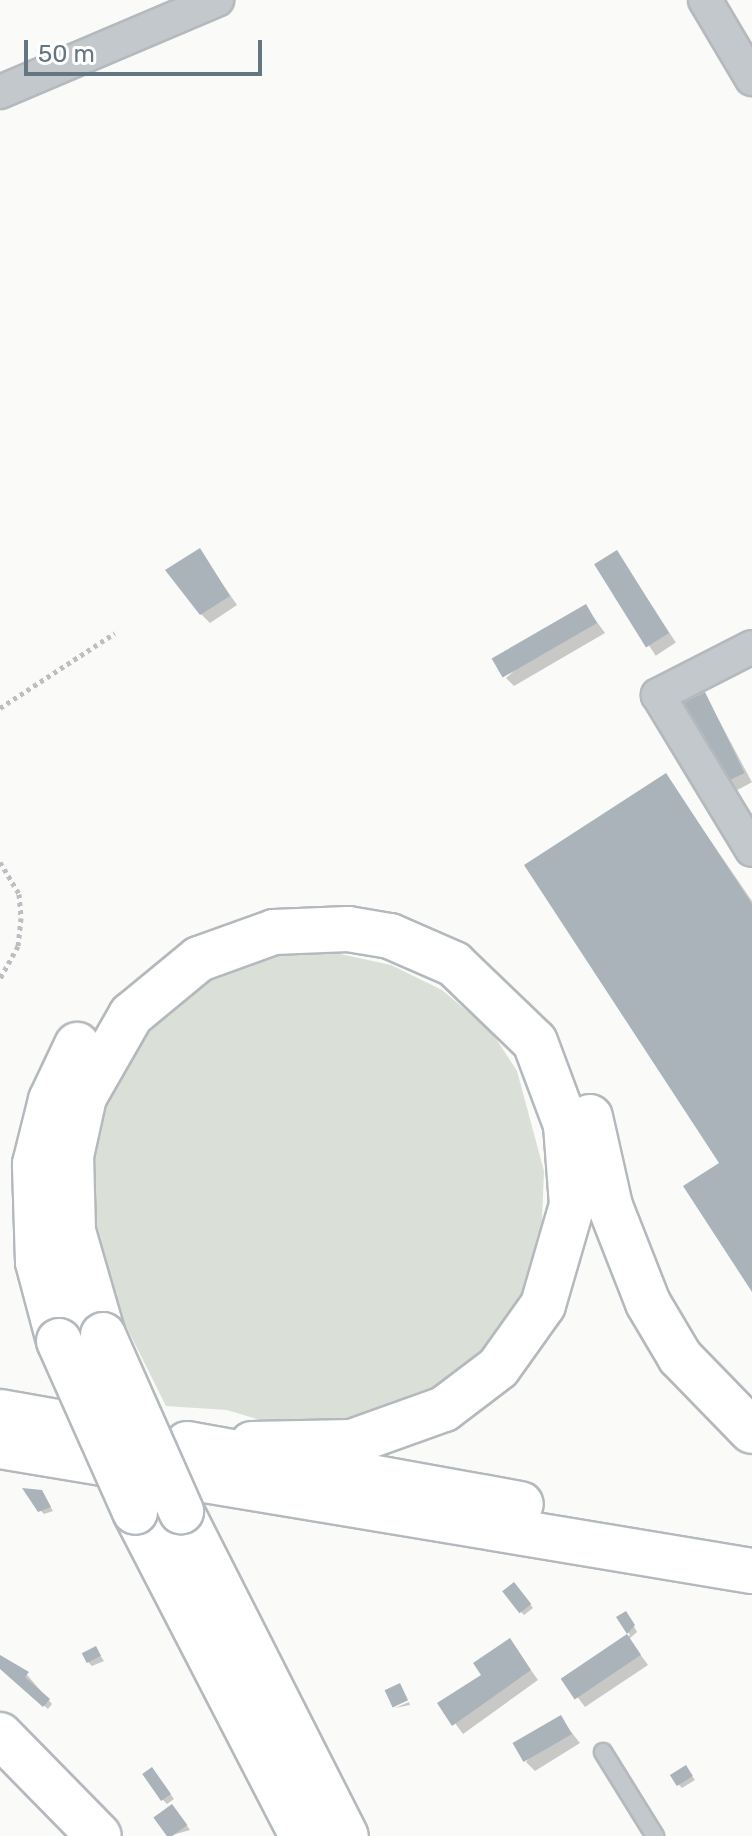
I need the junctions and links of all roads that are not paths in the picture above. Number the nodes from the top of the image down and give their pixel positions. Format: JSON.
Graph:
{"nodes":[{"id":1,"x":217,"y":0,"type":"edge"},
{"id":2,"x":705,"y":0,"type":"edge"},
{"id":3,"x":752,"y":79,"type":"edge"},
{"id":4,"x":0,"y":92,"type":"edge"},
{"id":5,"x":752,"y":647,"type":"edge"},
{"id":6,"x":752,"y":850,"type":"edge"},
{"id":7,"x":0,"y":1412,"type":"edge"},
{"id":8,"x":752,"y":1431,"type":"edge"},
{"id":9,"x":187,"y":1444,"type":"junction"},
{"id":10,"x":0,"y":1446,"type":"edge"},
{"id":11,"x":752,"y":1545,"type":"edge"},
{"id":12,"x":752,"y":1571,"type":"edge"},
{"id":13,"x":0,"y":1735,"type":"edge"},
{"id":14,"x":603,"y":1752,"type":"dead end"},
{"id":15,"x":99,"y":1836,"type":"edge"},
{"id":16,"x":302,"y":1836,"type":"edge"},
{"id":17,"x":346,"y":1836,"type":"edge"},
{"id":18,"x":655,"y":1836,"type":"edge"}],
"edges":[{"from":1,"to":4,"type":"street"},
{"from":2,"to":3,"type":"street"},
{"from":5,"to":6,"type":"street"},
{"from":7,"to":9,"type":"highway"},
{"from":8,"to":16,"type":"highway","bridge":true},
{"from":9,"to":11,"type":"highway"},
{"from":9,"to":17,"type":"highway","bridge":true},
{"from":10,"to":12,"type":"highway"},
{"from":13,"to":15,"type":"highway"},
{"from":14,"to":18,"type":"lane"}]}
